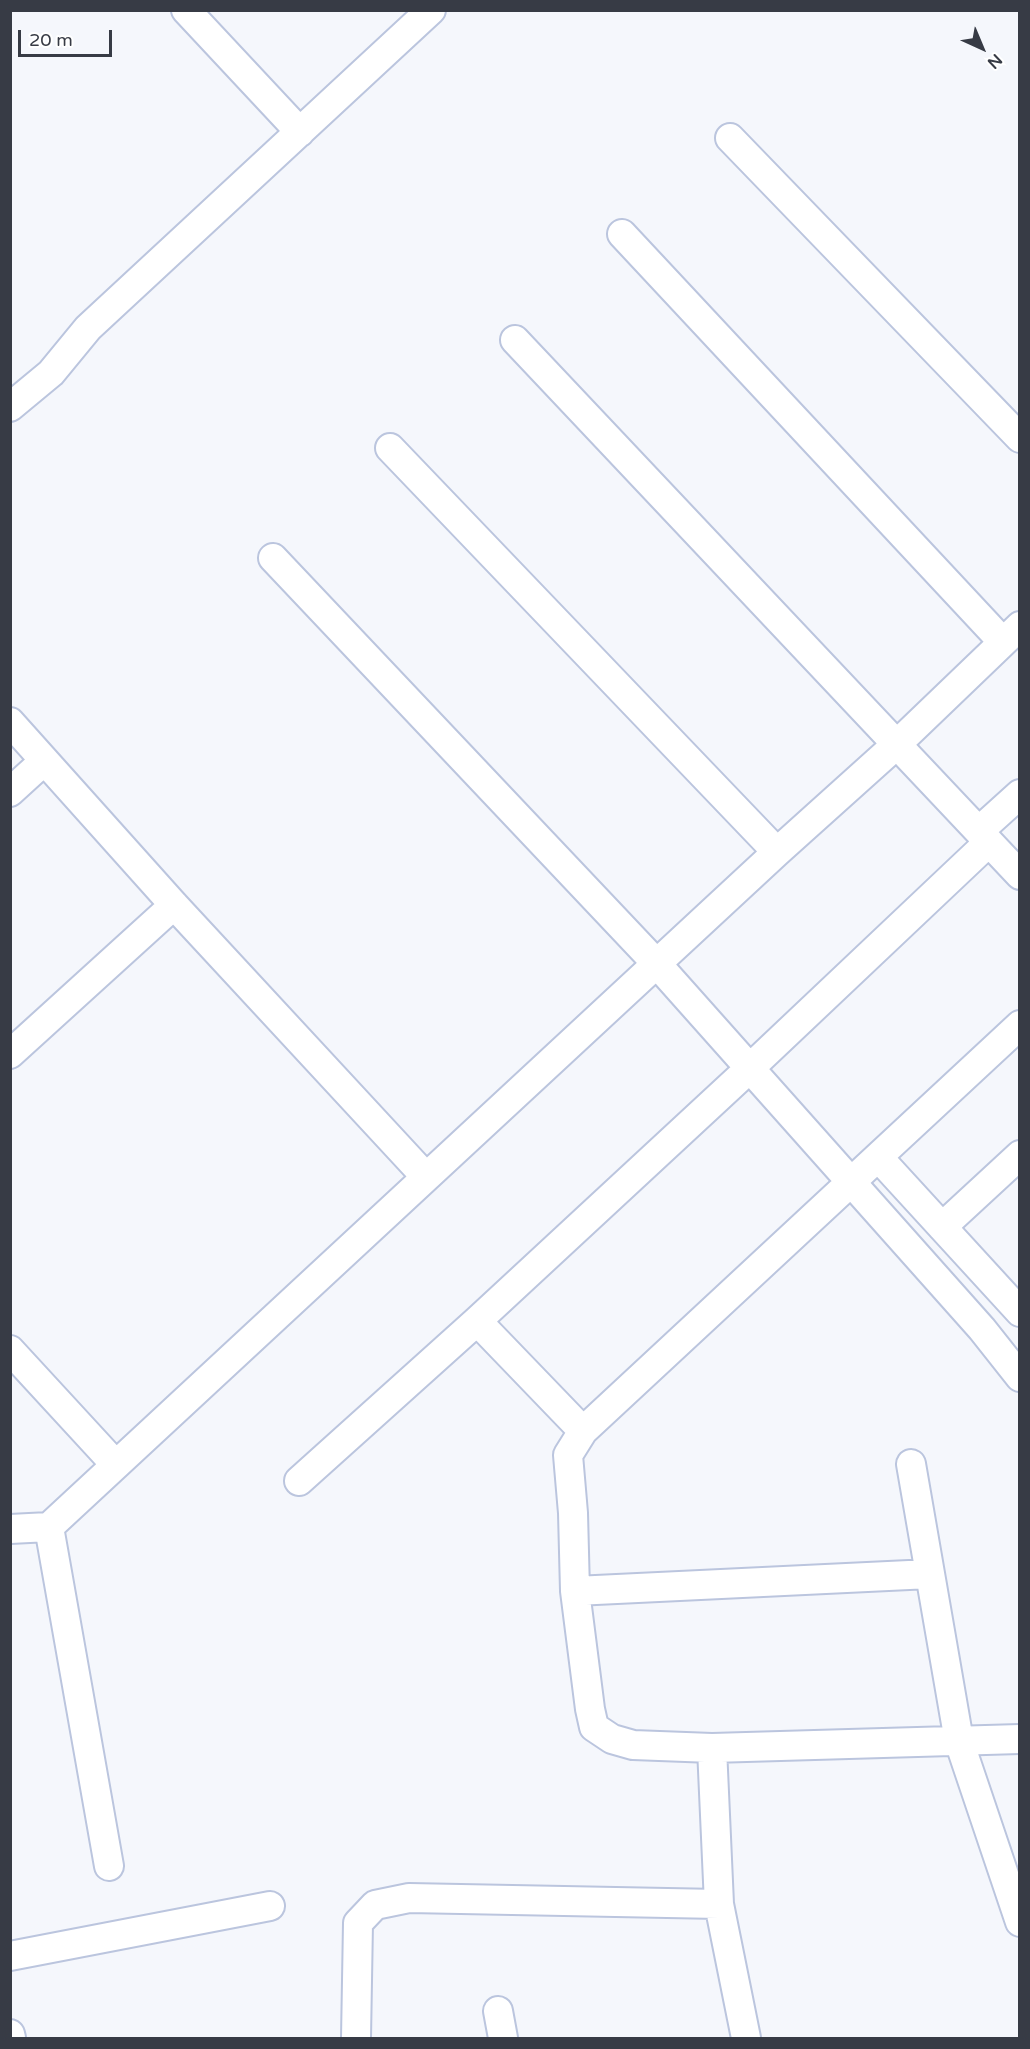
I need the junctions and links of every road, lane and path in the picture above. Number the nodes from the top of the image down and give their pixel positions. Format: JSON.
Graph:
{"nodes":[{"id":1,"x":186,"y":10,"type":"edge"},
{"id":2,"x":431,"y":10,"type":"edge"},
{"id":3,"x":300,"y":132,"type":"junction"},
{"id":4,"x":729,"y":138,"type":"dead end"},
{"id":5,"x":622,"y":234,"type":"dead end"},
{"id":6,"x":515,"y":340,"type":"dead end"},
{"id":7,"x":10,"y":407,"type":"edge"},
{"id":8,"x":1020,"y":438,"type":"edge"},
{"id":9,"x":390,"y":448,"type":"dead end"},
{"id":10,"x":273,"y":558,"type":"dead end"},
{"id":11,"x":1011,"y":633,"type":"edge"},
{"id":12,"x":10,"y":722,"type":"edge"},
{"id":13,"x":896,"y":745,"type":"junction"},
{"id":14,"x":44,"y":761,"type":"junction"},
{"id":15,"x":10,"y":792,"type":"edge"},
{"id":16,"x":1020,"y":794,"type":"edge"},
{"id":17,"x":984,"y":837,"type":"junction"},
{"id":18,"x":777,"y":852,"type":"junction"},
{"id":19,"x":1020,"y":875,"type":"edge"},
{"id":20,"x":174,"y":905,"type":"junction"},
{"id":21,"x":657,"y":964,"type":"junction"},
{"id":22,"x":1020,"y":1025,"type":"edge"},
{"id":23,"x":10,"y":1054,"type":"edge"},
{"id":24,"x":749,"y":1069,"type":"junction"},
{"id":25,"x":1020,"y":1155,"type":"edge"},
{"id":26,"x":878,"y":1157,"type":"junction"},
{"id":27,"x":426,"y":1177,"type":"junction"},
{"id":28,"x":851,"y":1182,"type":"junction"},
{"id":29,"x":942,"y":1227,"type":"junction"},
{"id":30,"x":1020,"y":1312,"type":"edge"},
{"id":31,"x":477,"y":1321,"type":"junction"},
{"id":32,"x":10,"y":1350,"type":"edge"},
{"id":33,"x":1020,"y":1377,"type":"edge"},
{"id":34,"x":583,"y":1431,"type":"junction"},
{"id":35,"x":115,"y":1464,"type":"junction"},
{"id":36,"x":911,"y":1464,"type":"dead end"},
{"id":37,"x":299,"y":1481,"type":"dead end"},
{"id":38,"x":48,"y":1527,"type":"junction"},
{"id":39,"x":10,"y":1529,"type":"edge"},
{"id":40,"x":930,"y":1575,"type":"junction"},
{"id":41,"x":575,"y":1591,"type":"junction"},
{"id":42,"x":1020,"y":1739,"type":"edge"},
{"id":43,"x":959,"y":1741,"type":"junction"},
{"id":44,"x":712,"y":1748,"type":"junction"},
{"id":45,"x":109,"y":1866,"type":"dead end"},
{"id":46,"x":719,"y":1904,"type":"junction"},
{"id":47,"x":270,"y":1906,"type":"dead end"},
{"id":48,"x":1020,"y":1922,"type":"edge"},
{"id":49,"x":10,"y":1956,"type":"edge"},
{"id":50,"x":10,"y":2034,"type":"edge"},
{"id":51,"x":11,"y":2038,"type":"edge"},
{"id":52,"x":356,"y":2038,"type":"edge"},
{"id":53,"x":746,"y":2038,"type":"edge"}],
"edges":[{"from":1,"to":3,"type":"street"},
{"from":2,"to":3,"type":"street"},
{"from":3,"to":7,"type":"street"},
{"from":4,"to":8,"type":"street"},
{"from":5,"to":11,"type":"street"},
{"from":6,"to":13,"type":"street"},
{"from":9,"to":18,"type":"street"},
{"from":10,"to":21,"type":"street"},
{"from":11,"to":13,"type":"street"},
{"from":12,"to":14,"type":"street"},
{"from":13,"to":17,"type":"street"},
{"from":13,"to":18,"type":"street"},
{"from":14,"to":15,"type":"street"},
{"from":14,"to":20,"type":"street"},
{"from":16,"to":17,"type":"street"},
{"from":17,"to":19,"type":"street"},
{"from":17,"to":24,"type":"street"},
{"from":18,"to":21,"type":"street"},
{"from":20,"to":23,"type":"street"},
{"from":20,"to":27,"type":"street"},
{"from":21,"to":24,"type":"street"},
{"from":21,"to":27,"type":"street"},
{"from":22,"to":26,"type":"street"},
{"from":24,"to":28,"type":"street"},
{"from":24,"to":31,"type":"street"},
{"from":25,"to":29,"type":"street"},
{"from":26,"to":28,"type":"street"},
{"from":26,"to":29,"type":"street"},
{"from":27,"to":35,"type":"street"},
{"from":28,"to":33,"type":"street"},
{"from":28,"to":34,"type":"street"},
{"from":29,"to":30,"type":"street"},
{"from":31,"to":34,"type":"street"},
{"from":31,"to":37,"type":"street"},
{"from":32,"to":35,"type":"street"},
{"from":34,"to":41,"type":"street"},
{"from":35,"to":38,"type":"street"},
{"from":36,"to":40,"type":"street"},
{"from":38,"to":39,"type":"street"},
{"from":38,"to":45,"type":"street"},
{"from":40,"to":41,"type":"street"},
{"from":40,"to":43,"type":"street"},
{"from":41,"to":44,"type":"street"},
{"from":42,"to":43,"type":"street"},
{"from":43,"to":44,"type":"street"},
{"from":43,"to":48,"type":"street"},
{"from":44,"to":46,"type":"street"},
{"from":46,"to":52,"type":"street"},
{"from":46,"to":53,"type":"street"},
{"from":47,"to":49,"type":"street"},
{"from":50,"to":51,"type":"street"}]}
